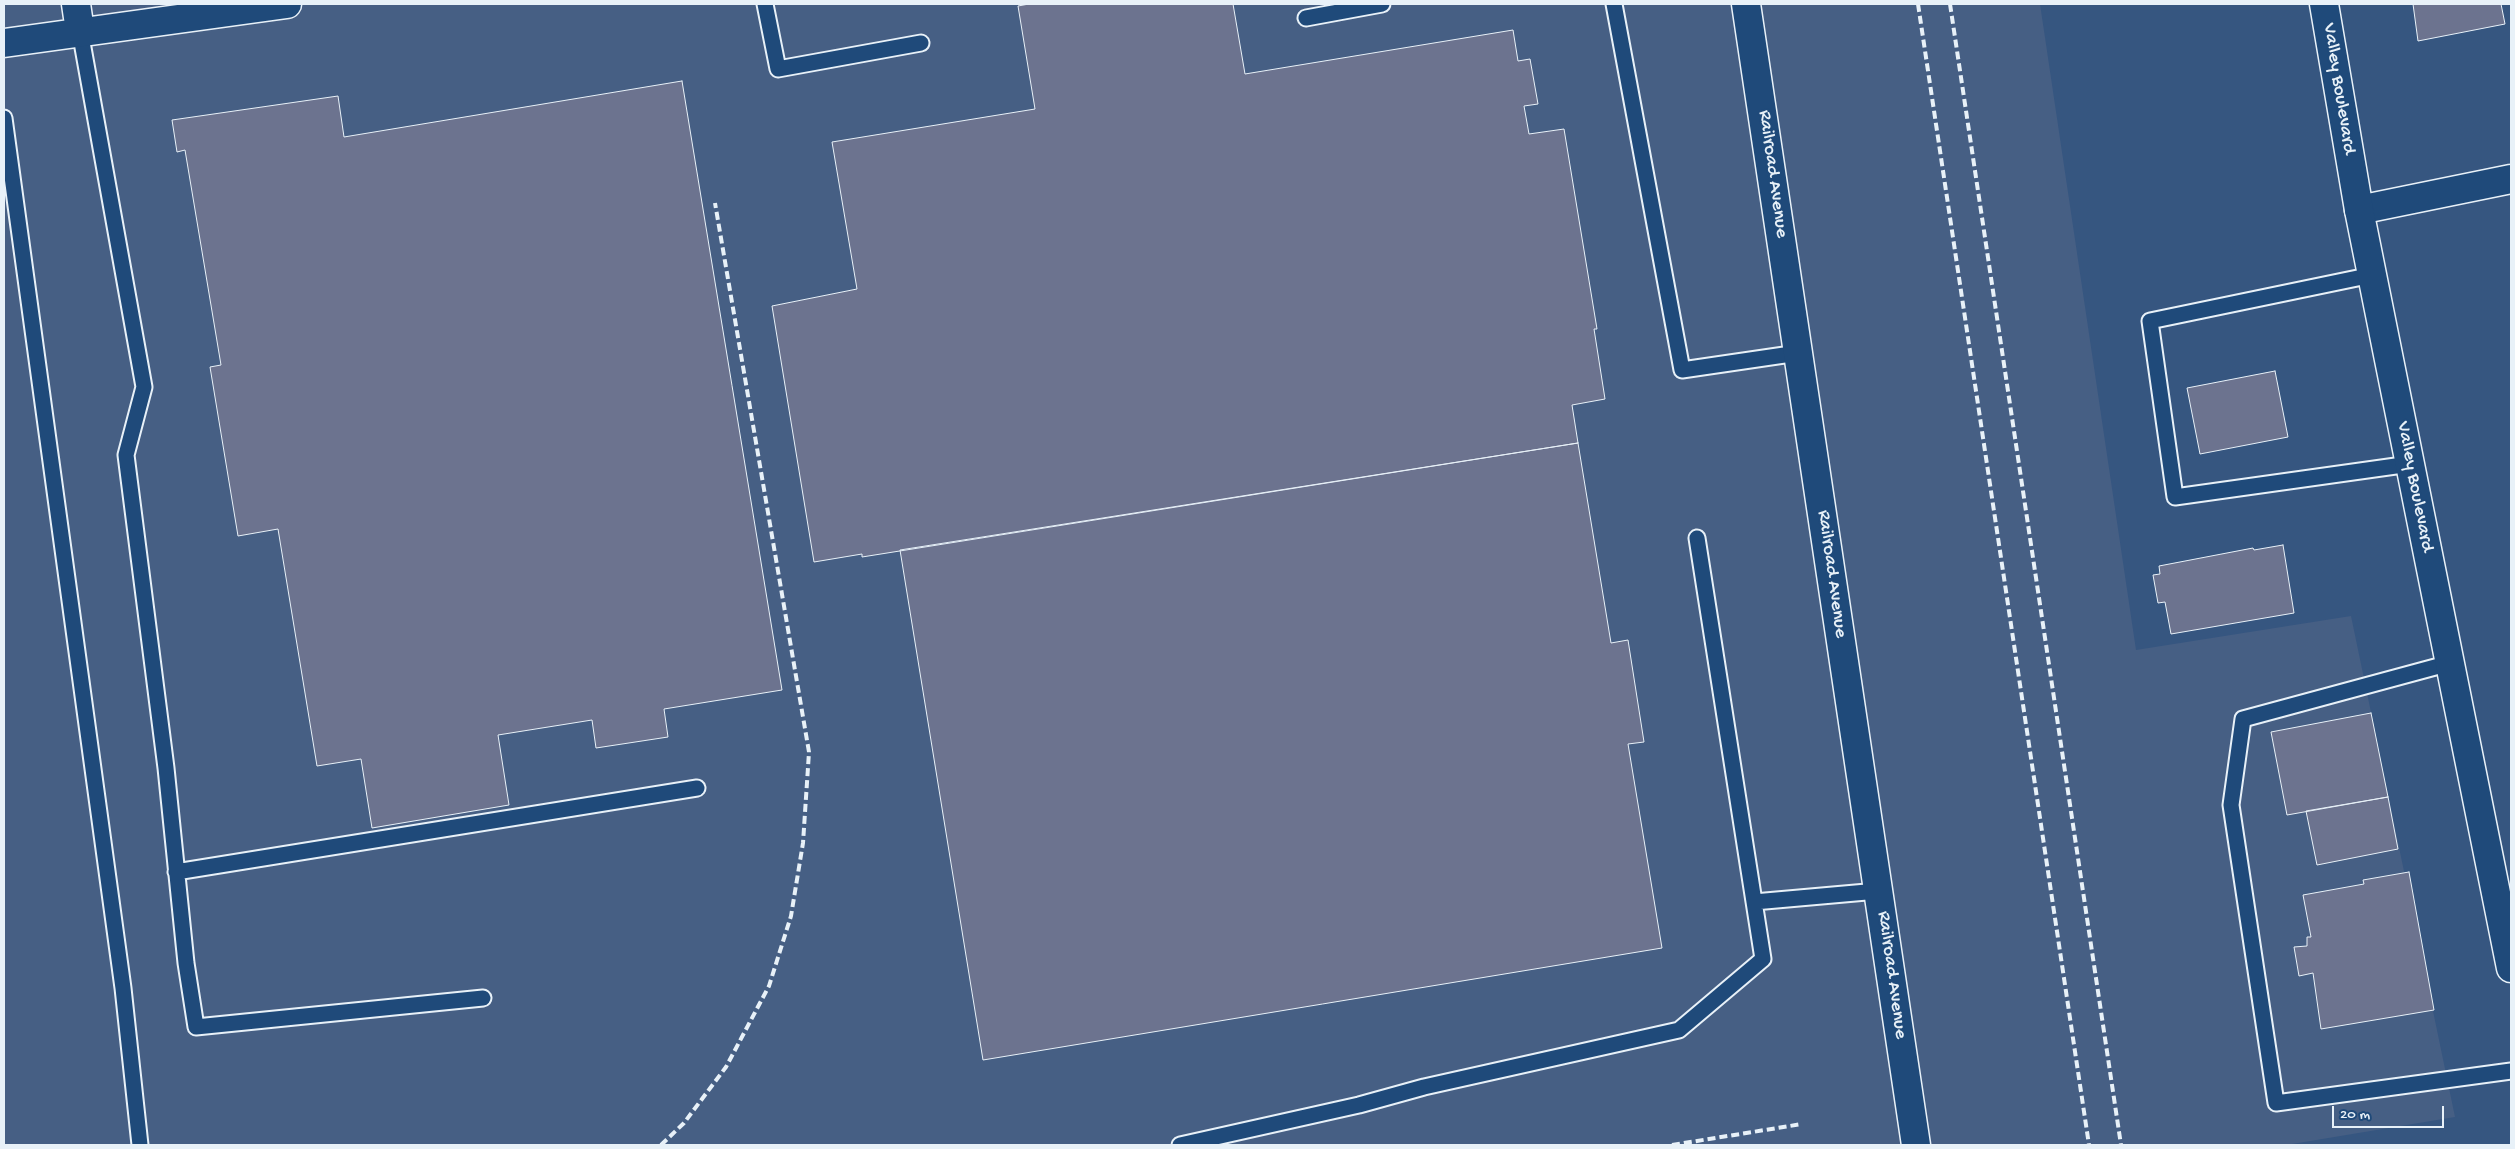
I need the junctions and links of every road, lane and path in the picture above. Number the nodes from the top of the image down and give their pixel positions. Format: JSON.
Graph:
{"nodes":[{"id":1,"x":76,"y":4,"type":"edge"},
{"id":2,"x":287,"y":4,"type":"edge"},
{"id":3,"x":765,"y":4,"type":"edge"},
{"id":4,"x":1382,"y":4,"type":"edge"},
{"id":5,"x":1614,"y":4,"type":"edge"},
{"id":6,"x":1746,"y":4,"type":"edge"},
{"id":7,"x":2324,"y":4,"type":"edge"},
{"id":8,"x":1306,"y":18,"type":"dead end"},
{"id":9,"x":80,"y":31,"type":"junction"},
{"id":10,"x":4,"y":43,"type":"edge"},
{"id":11,"x":921,"y":44,"type":"dead end"},
{"id":12,"x":4,"y":118,"type":"edge"},
{"id":13,"x":2511,"y":179,"type":"edge"},
{"id":14,"x":2358,"y":210,"type":"junction"},
{"id":15,"x":2372,"y":275,"type":"junction"},
{"id":16,"x":1798,"y":353,"type":"junction"},
{"id":17,"x":2410,"y":464,"type":"junction"},
{"id":18,"x":1696,"y":538,"type":"dead end"},
{"id":19,"x":2450,"y":663,"type":"junction"},
{"id":20,"x":697,"y":788,"type":"dead end"},
{"id":21,"x":176,"y":872,"type":"junction"},
{"id":22,"x":1878,"y":891,"type":"junction"},
{"id":23,"x":1754,"y":902,"type":"junction"},
{"id":24,"x":2505,"y":905,"type":"edge"},
{"id":25,"x":2511,"y":968,"type":"edge"},
{"id":26,"x":483,"y":998,"type":"dead end"},
{"id":27,"x":2511,"y":1070,"type":"edge"},
{"id":28,"x":140,"y":1145,"type":"edge"},
{"id":29,"x":1180,"y":1145,"type":"edge"},
{"id":30,"x":1916,"y":1145,"type":"edge"}],
"edges":[{"from":1,"to":9,"type":"street"},
{"from":2,"to":9,"type":"street"},
{"from":3,"to":11,"type":"lane"},
{"from":4,"to":8,"type":"lane"},
{"from":5,"to":16,"type":"lane"},
{"from":6,"to":16,"type":"street","name":"Railroad Avenue"},
{"from":7,"to":14,"type":"street","name":"Valley Boulevard"},
{"from":9,"to":10,"type":"street"},
{"from":9,"to":21,"type":"lane"},
{"from":12,"to":28,"type":"lane"},
{"from":13,"to":14,"type":"street"},
{"from":14,"to":15,"type":"street","name":"Valley Boulevard"},
{"from":15,"to":17,"type":"street","name":"Valley Boulevard"},
{"from":15,"to":17,"type":"lane"},
{"from":16,"to":22,"type":"street","name":"Railroad Avenue"},
{"from":17,"to":19,"type":"street","name":"Valley Boulevard"},
{"from":18,"to":23,"type":"lane"},
{"from":19,"to":24,"type":"street","name":"Valley Boulevard"},
{"from":19,"to":27,"type":"lane"},
{"from":20,"to":21,"type":"lane"},
{"from":21,"to":26,"type":"lane"},
{"from":22,"to":23,"type":"lane"},
{"from":22,"to":30,"type":"street","name":"Railroad Avenue"},
{"from":23,"to":29,"type":"lane"},
{"from":24,"to":25,"type":"street","name":"Valley Boulevard"}]}
